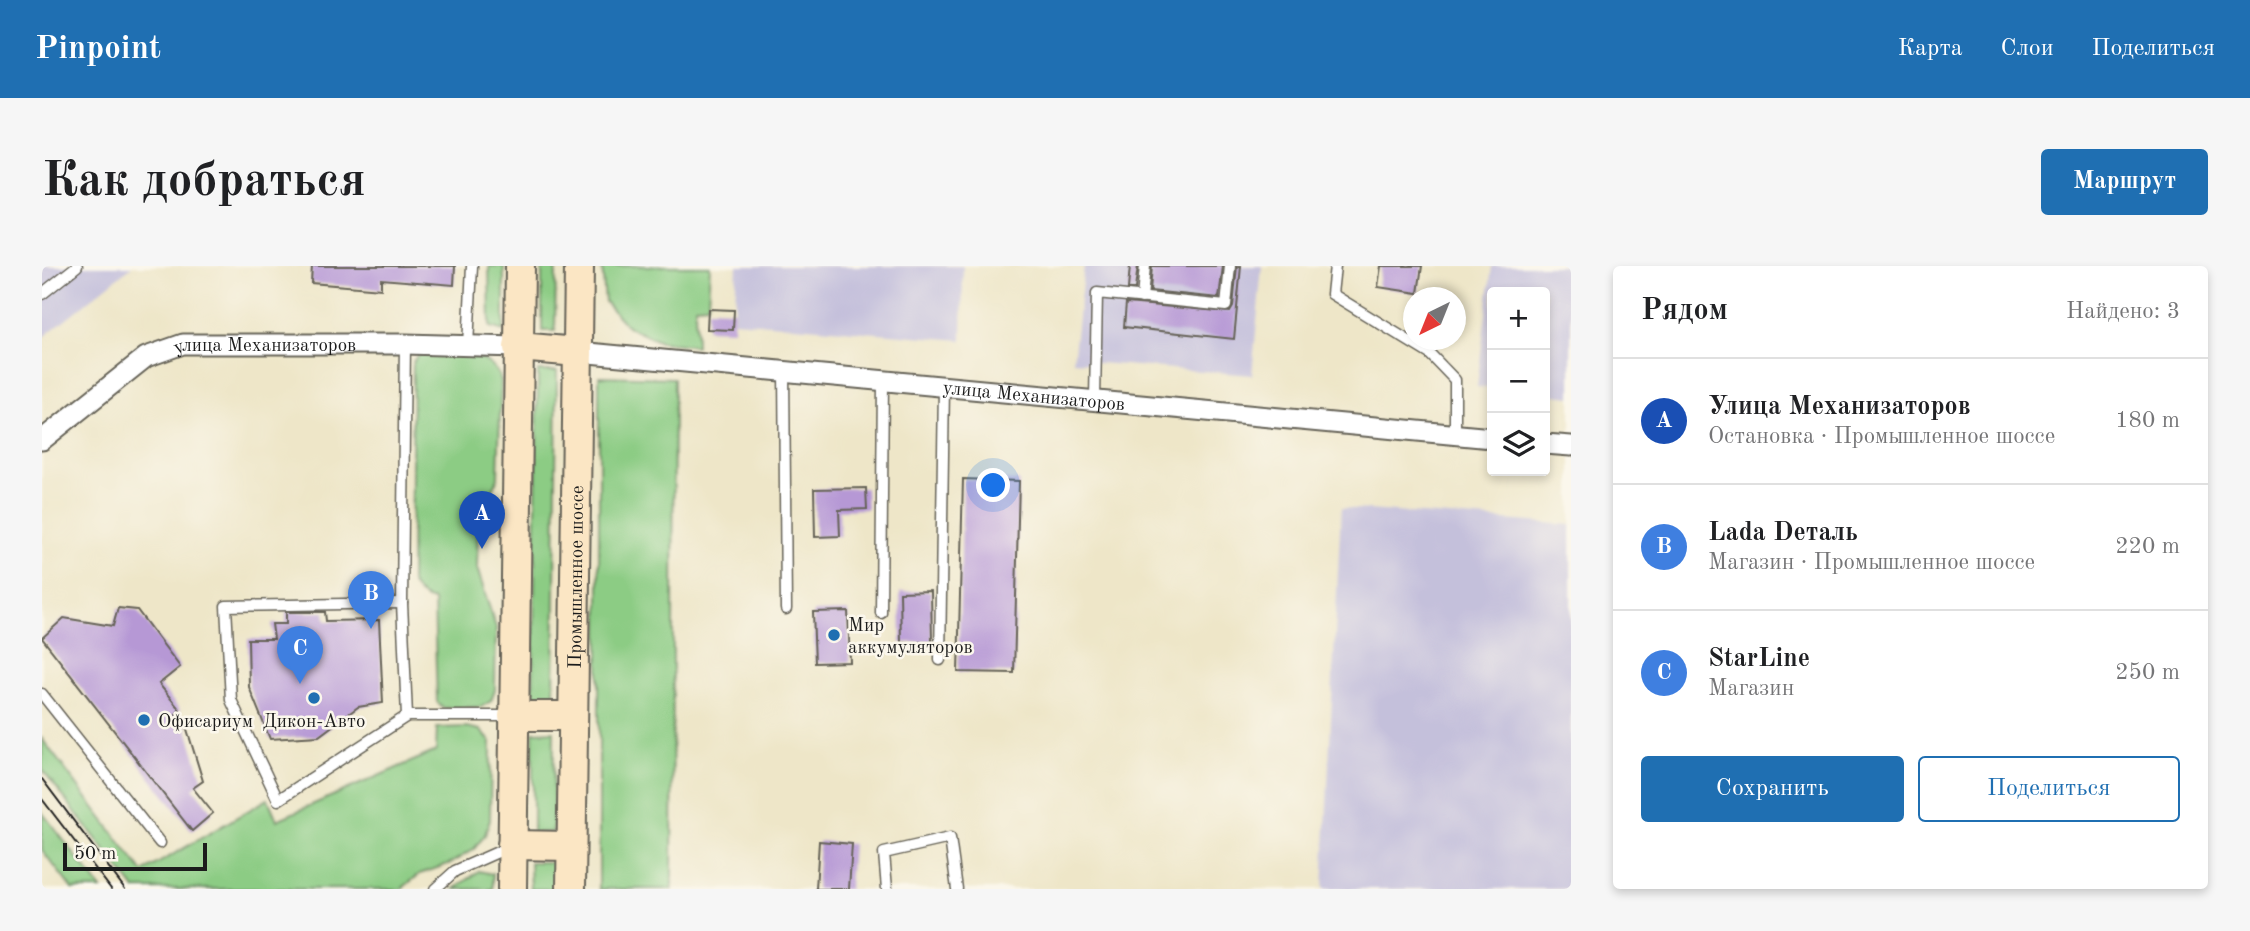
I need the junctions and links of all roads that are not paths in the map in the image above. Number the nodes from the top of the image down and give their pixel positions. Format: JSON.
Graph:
{"nodes":[{"id":1,"x":77,"y":266,"type":"edge"},
{"id":2,"x":472,"y":266,"type":"edge"},
{"id":3,"x":520,"y":266,"type":"edge"},
{"id":4,"x":579,"y":266,"type":"edge"},
{"id":5,"x":1145,"y":266,"type":"edge"},
{"id":6,"x":1230,"y":266,"type":"edge"},
{"id":7,"x":1335,"y":266,"type":"edge"},
{"id":8,"x":42,"y":294,"type":"edge"},
{"id":9,"x":1142,"y":298,"type":"junction"},
{"id":10,"x":405,"y":344,"type":"junction"},
{"id":11,"x":468,"y":346,"type":"junction"},
{"id":12,"x":518,"y":348,"type":"junction"},
{"id":13,"x":578,"y":352,"type":"junction"},
{"id":14,"x":784,"y":370,"type":"junction"},
{"id":15,"x":883,"y":379,"type":"junction"},
{"id":16,"x":944,"y":385,"type":"junction"},
{"id":17,"x":1095,"y":399,"type":"junction"},
{"id":18,"x":1455,"y":435,"type":"junction"},
{"id":19,"x":1487,"y":438,"type":"edge"},
{"id":20,"x":42,"y":440,"type":"edge"},
{"id":21,"x":1550,"y":444,"type":"edge"},
{"id":22,"x":1571,"y":446,"type":"edge"},
{"id":23,"x":402,"y":603,"type":"junction"},
{"id":24,"x":786,"y":609,"type":"dead end"},
{"id":25,"x":881,"y":612,"type":"dead end"},
{"id":26,"x":940,"y":660,"type":"dead end"},
{"id":27,"x":42,"y":694,"type":"edge"},
{"id":28,"x":407,"y":716,"type":"junction"},
{"id":29,"x":513,"y":716,"type":"junction"},
{"id":30,"x":572,"y":716,"type":"junction"},
{"id":31,"x":160,"y":843,"type":"dead end"},
{"id":32,"x":512,"y":845,"type":"junction"},
{"id":33,"x":570,"y":846,"type":"junction"},
{"id":34,"x":435,"y":889,"type":"edge"},
{"id":35,"x":512,"y":889,"type":"edge"},
{"id":36,"x":571,"y":889,"type":"edge"},
{"id":37,"x":887,"y":889,"type":"edge"},
{"id":38,"x":957,"y":889,"type":"edge"}],
"edges":[{"from":1,"to":8,"type":"lane"},
{"from":2,"to":11,"type":"lane"},
{"from":3,"to":12,"type":"main road"},
{"from":4,"to":13,"type":"main road","name":"Промышленное шоссе"},
{"from":5,"to":9,"type":"lane"},
{"from":6,"to":9,"type":"lane"},
{"from":7,"to":18,"type":"lane"},
{"from":9,"to":17,"type":"lane"},
{"from":10,"to":11,"type":"street","name":"улица Механизаторов"},
{"from":10,"to":20,"type":"street","name":"улица Механизаторов"},
{"from":10,"to":23,"type":"lane"},
{"from":11,"to":12,"type":"street","name":"улица Механизаторов"},
{"from":12,"to":13,"type":"main road"},
{"from":12,"to":29,"type":"main road"},
{"from":13,"to":14,"type":"street","name":"улица Механизаторов"},
{"from":13,"to":30,"type":"main road","name":"Промышленное шоссе"},
{"from":14,"to":15,"type":"street","name":"улица Механизаторов"},
{"from":14,"to":24,"type":"lane"},
{"from":15,"to":16,"type":"street","name":"улица Механизаторов"},
{"from":15,"to":25,"type":"lane"},
{"from":16,"to":17,"type":"street","name":"улица Механизаторов"},
{"from":16,"to":26,"type":"lane"},
{"from":17,"to":18,"type":"street","name":"улица Механизаторов"},
{"from":18,"to":19,"type":"street","name":"улица Механизаторов"},
{"from":21,"to":22,"type":"street"},
{"from":23,"to":28,"type":"lane"},
{"from":23,"to":28,"type":"lane"},
{"from":27,"to":31,"type":"lane"},
{"from":28,"to":29,"type":"lane"},
{"from":29,"to":30,"type":"main road"},
{"from":29,"to":32,"type":"main road"},
{"from":30,"to":33,"type":"main road","name":"Промышленное шоссе"},
{"from":32,"to":33,"type":"main road"},
{"from":32,"to":34,"type":"lane"},
{"from":32,"to":35,"type":"main road"},
{"from":33,"to":36,"type":"main road","name":"Промышленное шоссе"},
{"from":37,"to":38,"type":"lane"}]}
